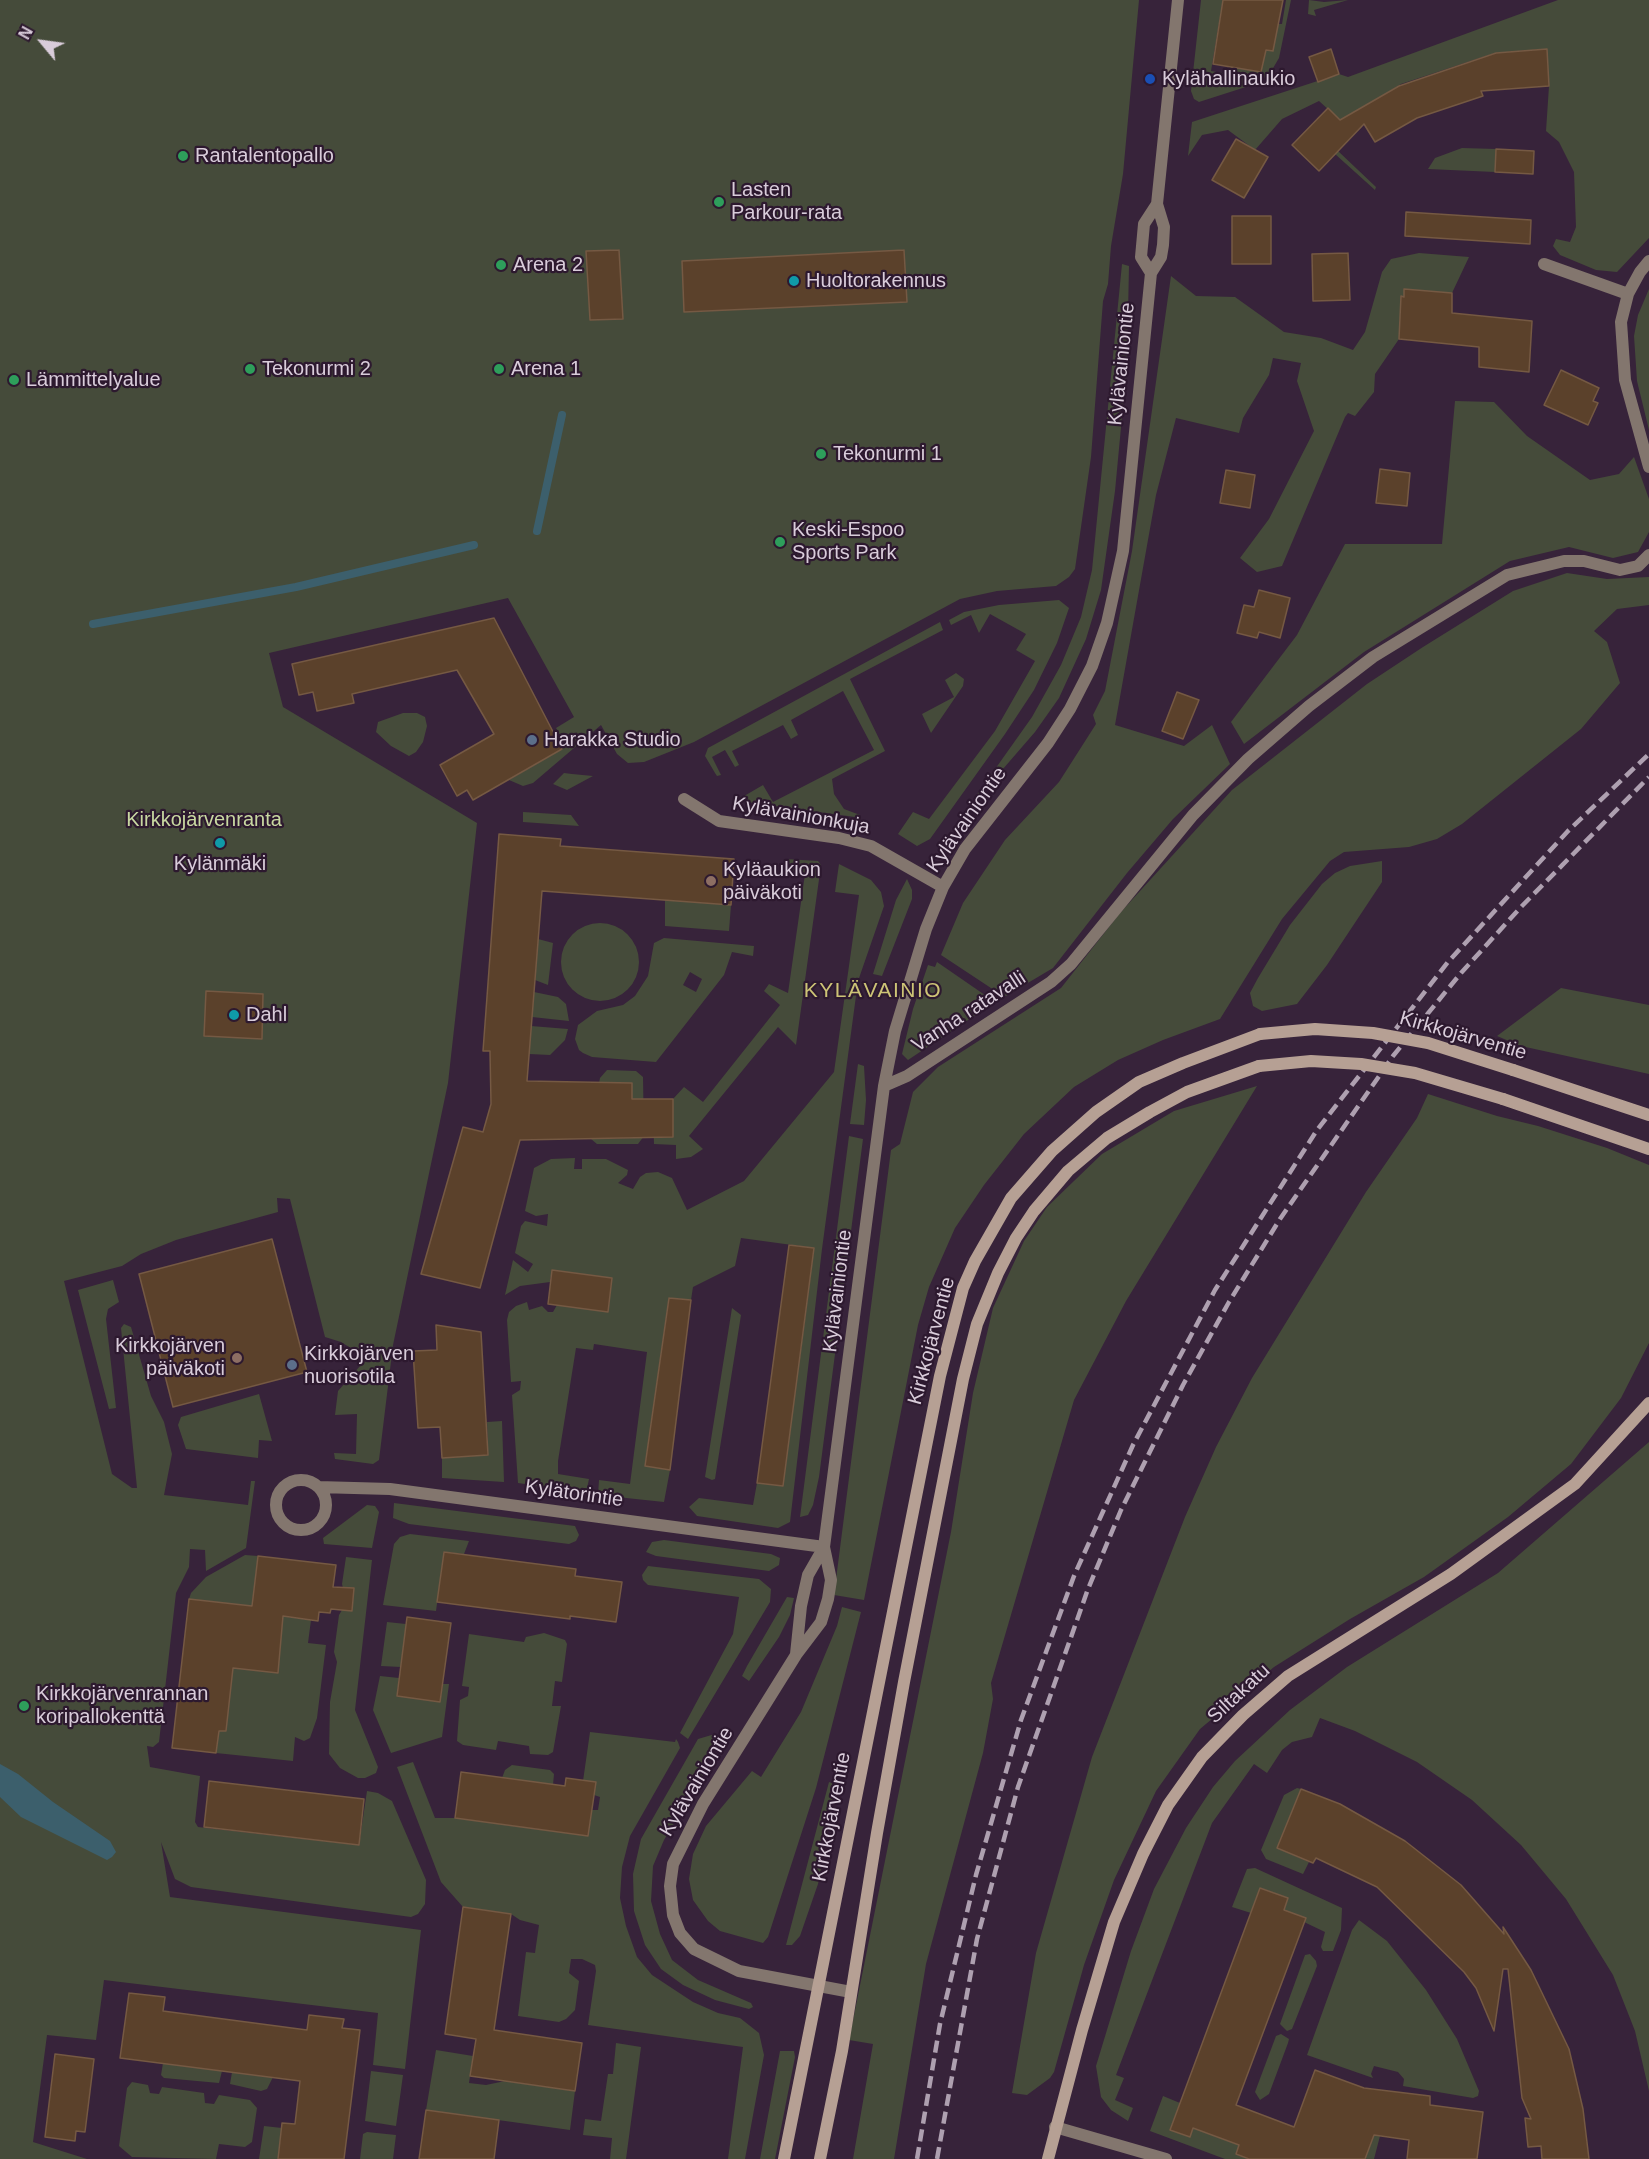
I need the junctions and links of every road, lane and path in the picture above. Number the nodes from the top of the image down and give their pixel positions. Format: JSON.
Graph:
{"nodes":[{"id":1,"x":1178,"y":0,"type":"edge"},
{"id":2,"x":1157,"y":204,"type":"junction"},
{"id":3,"x":1649,"y":261,"type":"edge"},
{"id":4,"x":1544,"y":264,"type":"dead end"},
{"id":5,"x":1151,"y":273,"type":"junction"},
{"id":6,"x":1628,"y":294,"type":"junction"},
{"id":7,"x":1649,"y":467,"type":"edge"},
{"id":8,"x":1649,"y":555,"type":"edge"},
{"id":9,"x":684,"y":799,"type":"dead end"},
{"id":10,"x":943,"y":887,"type":"junction"},
{"id":11,"x":884,"y":1086,"type":"junction"},
{"id":12,"x":1649,"y":1115,"type":"edge"},
{"id":13,"x":1649,"y":1149,"type":"edge"},
{"id":14,"x":1649,"y":1403,"type":"edge"},
{"id":15,"x":318,"y":1487,"type":"junction"},
{"id":16,"x":824,"y":1547,"type":"junction"},
{"id":17,"x":796,"y":1655,"type":"junction"},
{"id":18,"x":819,"y":1986,"type":"junction"},
{"id":19,"x":851,"y":1992,"type":"junction"},
{"id":20,"x":1055,"y":2127,"type":"junction"},
{"id":21,"x":784,"y":2159,"type":"edge"},
{"id":22,"x":820,"y":2159,"type":"edge"},
{"id":23,"x":1048,"y":2159,"type":"edge"},
{"id":24,"x":1166,"y":2159,"type":"edge"}],
"edges":[{"from":1,"to":2,"type":"street","name":"Kylävainiontie"},
{"from":2,"to":5,"type":"street","name":"Kylävainiontie"},
{"from":2,"to":5,"type":"street","name":"Kylävainiontie"},
{"from":3,"to":6,"type":"street"},
{"from":4,"to":6,"type":"street"},
{"from":5,"to":10,"type":"street","name":"Kylävainiontie"},
{"from":6,"to":7,"type":"street"},
{"from":8,"to":11,"type":"street","name":"Vanha ratavalli"},
{"from":9,"to":10,"type":"street","name":"Kylävainionkuja"},
{"from":10,"to":11,"type":"street","name":"Kylävainiontie"},
{"from":11,"to":16,"type":"street","name":"Kylävainiontie"},
{"from":12,"to":18,"type":"main road","name":"Kirkkojärventie","bridge":true},
{"from":13,"to":19,"type":"main road","name":"Kirkkojärventie","bridge":true},
{"from":14,"to":20,"type":"main road","name":"Siltakatu"},
{"from":15,"to":15,"type":"street","name":"Kylätorintie"},
{"from":15,"to":16,"type":"street","name":"Kylätorintie"},
{"from":16,"to":17,"type":"street","name":"Kylävainiontie"},
{"from":16,"to":17,"type":"street","name":"Kylävainiontie"},
{"from":17,"to":18,"type":"street","name":"Kylävainiontie"},
{"from":18,"to":19,"type":"street","name":"Kylävainiontie"},
{"from":18,"to":21,"type":"main road","name":"Kirkkojärventie"},
{"from":19,"to":22,"type":"main road","name":"Kirkkojärventie"},
{"from":20,"to":23,"type":"main road","name":"Siltakatu"},
{"from":20,"to":24,"type":"street"}]}
